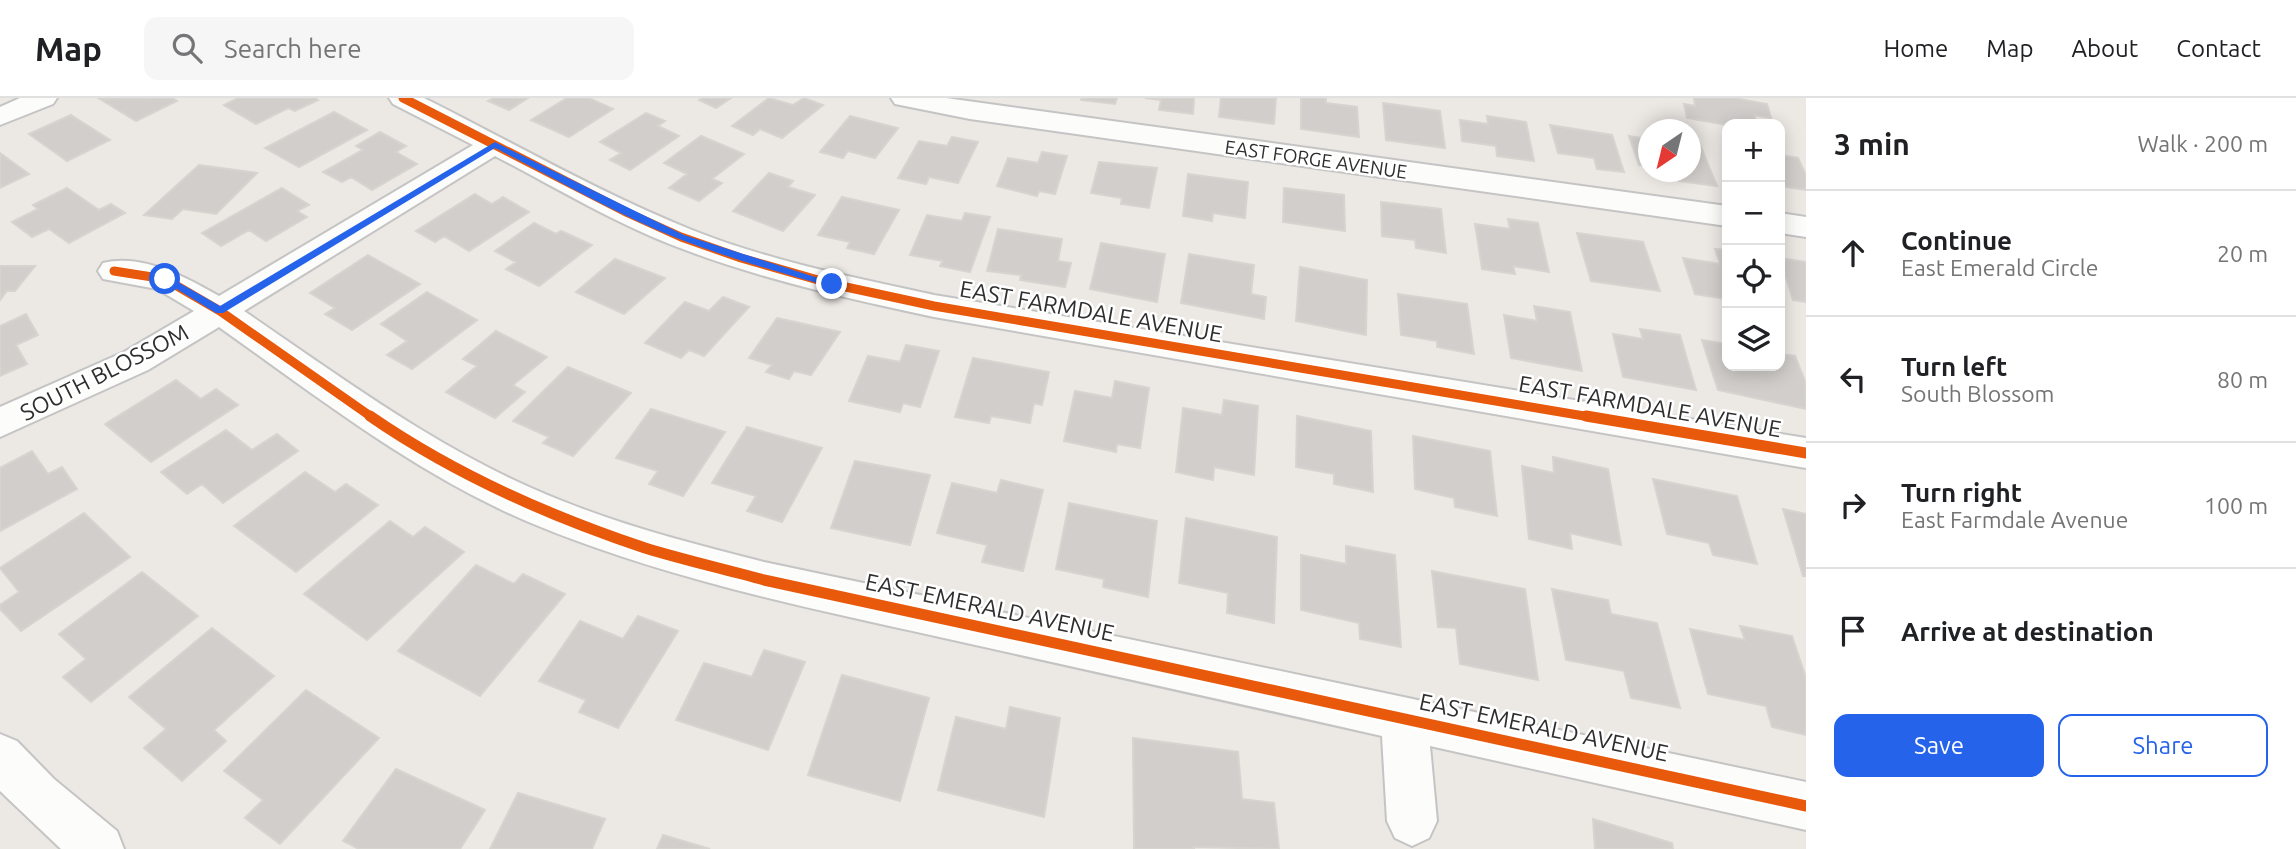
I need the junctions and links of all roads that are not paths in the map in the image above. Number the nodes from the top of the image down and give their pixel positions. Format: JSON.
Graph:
{"nodes":[{"id":1,"x":43,"y":98,"type":"edge"},
{"id":2,"x":403,"y":98,"type":"edge"},
{"id":3,"x":905,"y":98,"type":"edge"},
{"id":4,"x":0,"y":117,"type":"edge"},
{"id":5,"x":495,"y":144,"type":"junction"},
{"id":6,"x":1722,"y":215,"type":"edge"},
{"id":7,"x":1785,"y":224,"type":"edge"},
{"id":8,"x":1806,"y":227,"type":"edge"},
{"id":9,"x":114,"y":271,"type":"dead end"},
{"id":10,"x":220,"y":311,"type":"junction"},
{"id":11,"x":0,"y":423,"type":"edge"},
{"id":12,"x":1806,"y":453,"type":"edge"},
{"id":13,"x":1404,"y":718,"type":"junction"},
{"id":14,"x":0,"y":757,"type":"edge"},
{"id":15,"x":1806,"y":806,"type":"edge"},
{"id":16,"x":1412,"y":821,"type":"dead end"},
{"id":17,"x":99,"y":849,"type":"edge"}],
"edges":[{"from":1,"to":4,"type":"street"},
{"from":2,"to":5,"type":"street","name":"EAST FARMDALE AVENUE"},
{"from":3,"to":6,"type":"street","name":"EAST FORGE AVENUE"},
{"from":5,"to":10,"type":"street","name":"SOUTH BLOSSOM"},
{"from":5,"to":12,"type":"street","name":"EAST FARMDALE AVENUE"},
{"from":7,"to":8,"type":"street"},
{"from":9,"to":10,"type":"street","name":"EAST EMERALD AVENUE"},
{"from":10,"to":11,"type":"street","name":"SOUTH BLOSSOM"},
{"from":10,"to":13,"type":"street","name":"EAST EMERALD AVENUE"},
{"from":13,"to":15,"type":"street","name":"EAST EMERALD AVENUE"},
{"from":13,"to":16,"type":"street"},
{"from":14,"to":17,"type":"street"}]}
